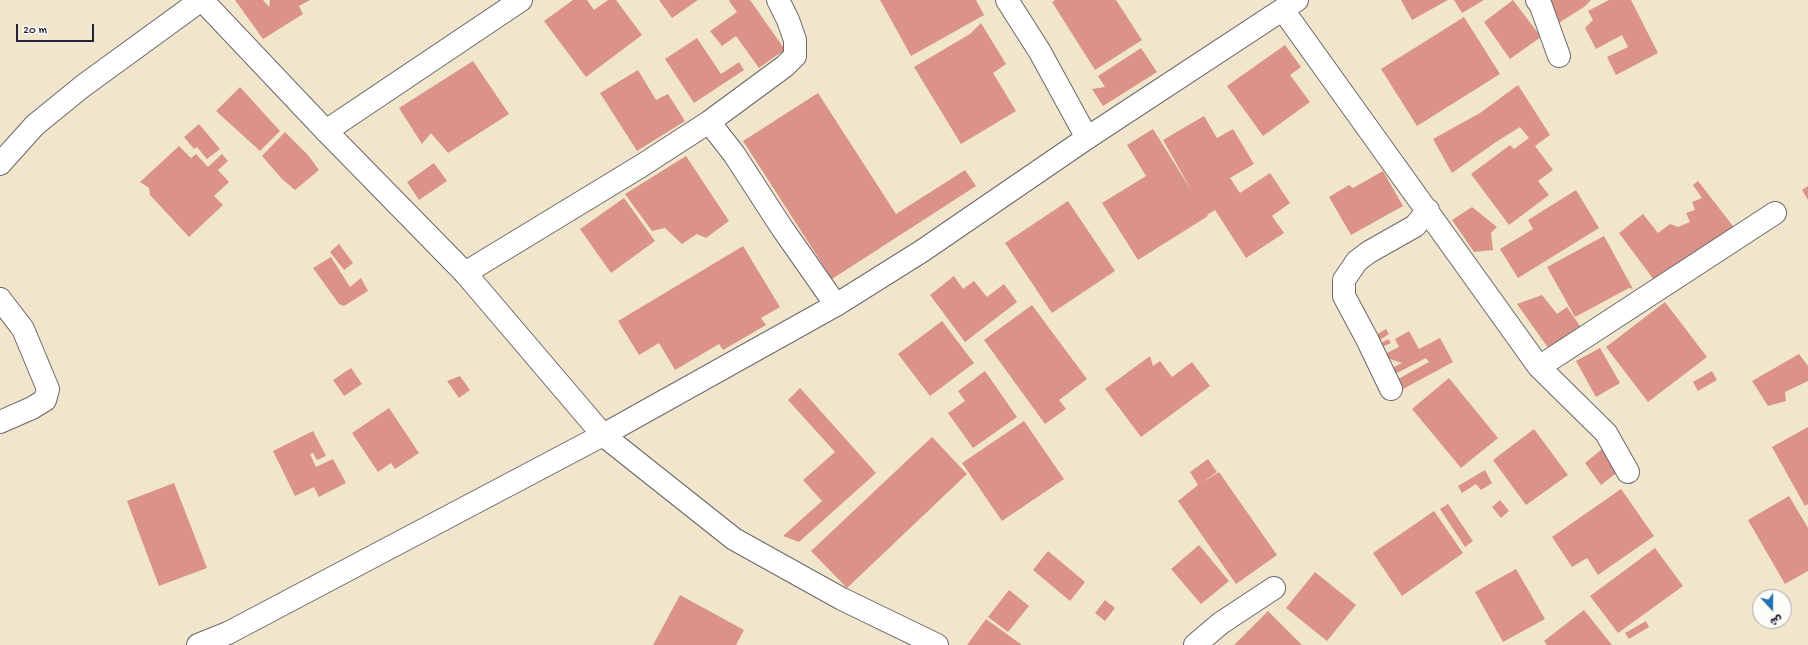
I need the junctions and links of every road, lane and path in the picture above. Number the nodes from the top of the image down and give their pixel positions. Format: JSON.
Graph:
{"nodes":[{"id":1,"x":202,"y":0,"type":"edge"},
{"id":2,"x":520,"y":0,"type":"edge"},
{"id":3,"x":778,"y":0,"type":"edge"},
{"id":4,"x":1007,"y":0,"type":"edge"},
{"id":5,"x":1537,"y":0,"type":"edge"},
{"id":6,"x":1290,"y":5,"type":"edge"},
{"id":7,"x":1559,"y":56,"type":"dead end"},
{"id":8,"x":709,"y":122,"type":"junction"},
{"id":9,"x":326,"y":131,"type":"junction"},
{"id":10,"x":1087,"y":138,"type":"junction"},
{"id":11,"x":0,"y":164,"type":"edge"},
{"id":12,"x":1428,"y":210,"type":"junction"},
{"id":13,"x":1775,"y":213,"type":"dead end"},
{"id":14,"x":465,"y":273,"type":"junction"},
{"id":15,"x":0,"y":299,"type":"edge"},
{"id":16,"x":836,"y":305,"type":"junction"},
{"id":17,"x":1539,"y":367,"type":"junction"},
{"id":18,"x":1391,"y":389,"type":"dead end"},
{"id":19,"x":0,"y":422,"type":"edge"},
{"id":20,"x":603,"y":435,"type":"junction"},
{"id":21,"x":1628,"y":472,"type":"dead end"},
{"id":22,"x":1274,"y":588,"type":"dead end"},
{"id":23,"x":198,"y":645,"type":"edge"},
{"id":24,"x":937,"y":645,"type":"edge"},
{"id":25,"x":1195,"y":645,"type":"edge"}],
"edges":[{"from":1,"to":9,"type":"street"},
{"from":1,"to":11,"type":"street"},
{"from":2,"to":9,"type":"street"},
{"from":3,"to":8,"type":"street"},
{"from":4,"to":10,"type":"street"},
{"from":5,"to":7,"type":"street"},
{"from":6,"to":10,"type":"street"},
{"from":6,"to":12,"type":"street"},
{"from":8,"to":14,"type":"street"},
{"from":8,"to":16,"type":"street"},
{"from":9,"to":14,"type":"street"},
{"from":10,"to":16,"type":"street"},
{"from":12,"to":17,"type":"street"},
{"from":12,"to":18,"type":"street"},
{"from":13,"to":17,"type":"street"},
{"from":14,"to":20,"type":"street"},
{"from":15,"to":19,"type":"street"},
{"from":16,"to":20,"type":"street"},
{"from":17,"to":21,"type":"street"},
{"from":20,"to":23,"type":"street"},
{"from":20,"to":24,"type":"street"},
{"from":22,"to":25,"type":"street"}]}
